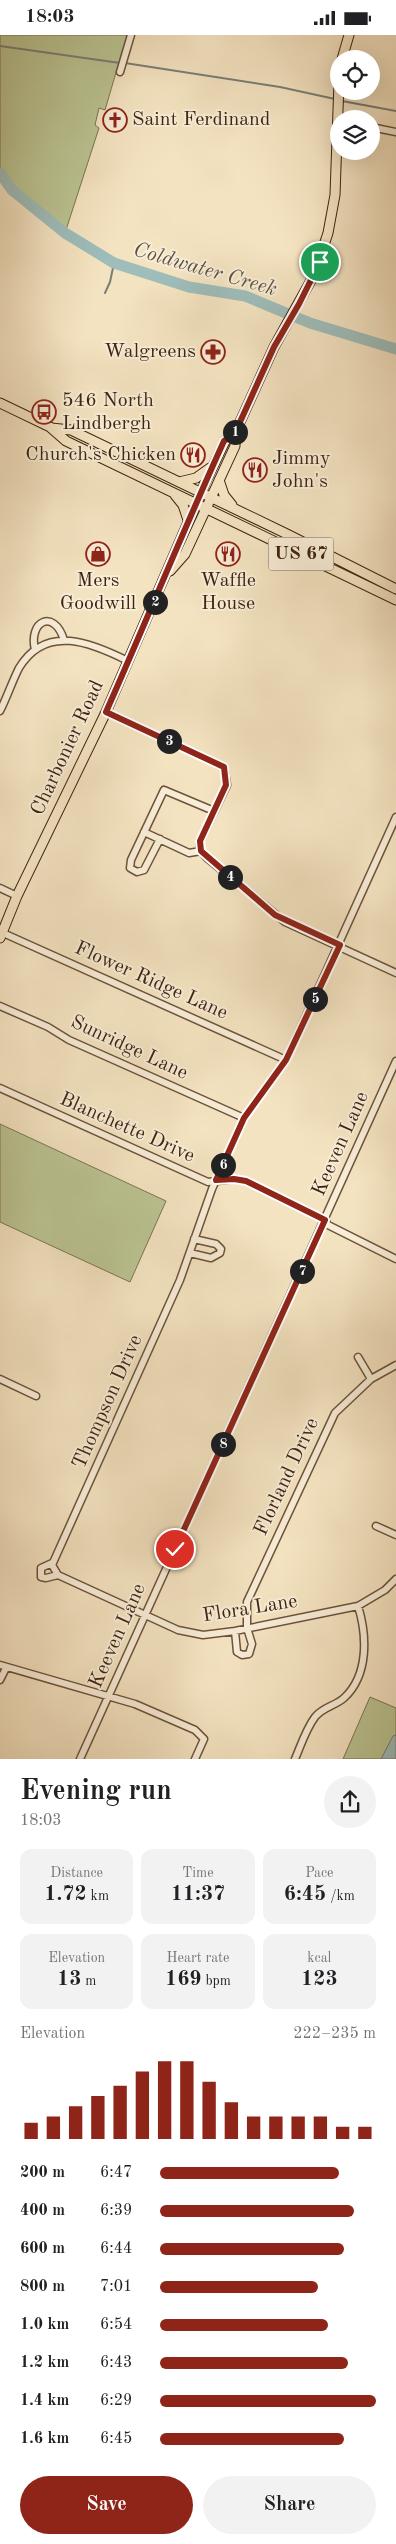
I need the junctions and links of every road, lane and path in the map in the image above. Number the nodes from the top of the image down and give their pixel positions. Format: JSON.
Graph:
{"nodes":[{"id":1,"x":131,"y":35,"type":"edge"},
{"id":2,"x":348,"y":35,"type":"edge"},
{"id":3,"x":344,"y":50,"type":"edge"},
{"id":4,"x":120,"y":73,"type":"dead end"},
{"id":5,"x":380,"y":129,"type":"edge"},
{"id":6,"x":396,"y":132,"type":"edge"},
{"id":7,"x":337,"y":160,"type":"edge"},
{"id":8,"x":0,"y":403,"type":"edge"},
{"id":9,"x":50,"y":427,"type":"junction"},
{"id":10,"x":235,"y":433,"type":"junction"},
{"id":11,"x":213,"y":467,"type":"junction"},
{"id":12,"x":219,"y":480,"type":"junction"},
{"id":13,"x":178,"y":482,"type":"junction"},
{"id":14,"x":201,"y":492,"type":"junction"},
{"id":15,"x":173,"y":493,"type":"junction"},
{"id":16,"x":211,"y":497,"type":"junction"},
{"id":17,"x":196,"y":503,"type":"junction"},
{"id":18,"x":206,"y":508,"type":"junction"},
{"id":19,"x":236,"y":509,"type":"junction"},
{"id":20,"x":188,"y":521,"type":"junction"},
{"id":21,"x":168,"y":573,"type":"junction"},
{"id":22,"x":396,"y":589,"type":"edge"},
{"id":23,"x":396,"y":600,"type":"edge"},
{"id":24,"x":64,"y":640,"type":"junction"},
{"id":25,"x":35,"y":650,"type":"junction"},
{"id":26,"x":128,"y":661,"type":"junction"},
{"id":27,"x":0,"y":711,"type":"edge"},
{"id":28,"x":106,"y":712,"type":"junction"},
{"id":29,"x":214,"y":811,"type":"junction"},
{"id":30,"x":396,"y":817,"type":"edge"},
{"id":31,"x":144,"y":832,"type":"junction"},
{"id":32,"x":160,"y":839,"type":"junction"},
{"id":33,"x":201,"y":851,"type":"junction"},
{"id":34,"x":0,"y":888,"type":"edge"},
{"id":35,"x":17,"y":896,"type":"junction"},
{"id":36,"x":1,"y":936,"type":"edge"},
{"id":37,"x":340,"y":945,"type":"junction"},
{"id":38,"x":396,"y":973,"type":"edge"},
{"id":39,"x":0,"y":1006,"type":"edge"},
{"id":40,"x":286,"y":1060,"type":"junction"},
{"id":41,"x":396,"y":1061,"type":"edge"},
{"id":42,"x":0,"y":1088,"type":"edge"},
{"id":43,"x":244,"y":1118,"type":"junction"},
{"id":44,"x":216,"y":1180,"type":"junction"},
{"id":45,"x":325,"y":1220,"type":"junction"},
{"id":46,"x":194,"y":1239,"type":"junction"},
{"id":47,"x":190,"y":1253,"type":"junction"},
{"id":48,"x":396,"y":1259,"type":"edge"},
{"id":49,"x":358,"y":1357,"type":"dead end"},
{"id":50,"x":396,"y":1365,"type":"edge"},
{"id":51,"x":0,"y":1379,"type":"edge"},
{"id":52,"x":372,"y":1379,"type":"junction"},
{"id":53,"x":36,"y":1396,"type":"dead end"},
{"id":54,"x":376,"y":1526,"type":"dead end"},
{"id":55,"x":396,"y":1535,"type":"edge"},
{"id":56,"x":52,"y":1566,"type":"junction"},
{"id":57,"x":58,"y":1575,"type":"junction"},
{"id":58,"x":396,"y":1579,"type":"edge"},
{"id":59,"x":358,"y":1606,"type":"junction"},
{"id":60,"x":145,"y":1615,"type":"junction"},
{"id":61,"x":247,"y":1628,"type":"junction"},
{"id":62,"x":235,"y":1631,"type":"junction"},
{"id":63,"x":3,"y":1666,"type":"edge"},
{"id":64,"x":0,"y":1680,"type":"edge"},
{"id":65,"x":109,"y":1696,"type":"junction"},
{"id":66,"x":80,"y":1759,"type":"edge"},
{"id":67,"x":195,"y":1759,"type":"edge"},
{"id":68,"x":295,"y":1759,"type":"edge"}],
"edges":[{"from":1,"to":4,"type":"street"},
{"from":2,"to":3,"type":"main road"},
{"from":5,"to":6,"type":"street"},
{"from":7,"to":10,"type":"main road"},
{"from":8,"to":9,"type":"main road","number":"US 67"},
{"from":9,"to":13,"type":"main road","number":"US 67"},
{"from":9,"to":15,"type":"main road","number":"US 67"},
{"from":10,"to":11,"type":"main road","name":"Charbonier Road"},
{"from":10,"to":12,"type":"main road","name":"Charbonier Road"},
{"from":11,"to":13,"type":"main road"},
{"from":11,"to":14,"type":"main road","name":"Charbonier Road"},
{"from":12,"to":16,"type":"main road","name":"Charbonier Road"},
{"from":12,"to":19,"type":"main road"},
{"from":13,"to":14,"type":"main road","number":"US 67"},
{"from":14,"to":16,"type":"main road","number":"US 67"},
{"from":14,"to":17,"type":"main road","name":"Charbonier Road"},
{"from":15,"to":17,"type":"main road","number":"US 67"},
{"from":15,"to":20,"type":"main road"},
{"from":16,"to":18,"type":"main road","name":"Charbonier Road"},
{"from":16,"to":19,"type":"main road","number":"US 67"},
{"from":17,"to":18,"type":"main road","number":"US 67"},
{"from":17,"to":20,"type":"main road","name":"Charbonier Road"},
{"from":18,"to":21,"type":"main road","name":"Charbonier Road"},
{"from":18,"to":23,"type":"main road","number":"US 67"},
{"from":19,"to":22,"type":"main road","number":"US 67"},
{"from":20,"to":21,"type":"main road","name":"Charbonier Road"},
{"from":21,"to":26,"type":"main road","name":"Charbonier Road"},
{"from":24,"to":25,"type":"street"},
{"from":24,"to":25,"type":"street"},
{"from":24,"to":26,"type":"street"},
{"from":25,"to":27,"type":"street"},
{"from":26,"to":28,"type":"main road","name":"Charbonier Road"},
{"from":28,"to":29,"type":"street"},
{"from":28,"to":35,"type":"main road","name":"Charbonier Road"},
{"from":29,"to":31,"type":"street"},
{"from":29,"to":33,"type":"street"},
{"from":30,"to":37,"type":"street","name":"Thompson Drive"},
{"from":31,"to":32,"type":"street"},
{"from":31,"to":32,"type":"street"},
{"from":32,"to":33,"type":"street"},
{"from":33,"to":37,"type":"street"},
{"from":34,"to":35,"type":"street"},
{"from":35,"to":36,"type":"main road","name":"Charbonier Road"},
{"from":36,"to":40,"type":"street","name":"Flower Ridge Lane"},
{"from":37,"to":38,"type":"street"},
{"from":37,"to":40,"type":"street","name":"Thompson Drive"},
{"from":39,"to":43,"type":"street","name":"Sunridge Lane"},
{"from":40,"to":43,"type":"street","name":"Thompson Drive"},
{"from":41,"to":45,"type":"street","name":"Keeven Lane"},
{"from":42,"to":44,"type":"street","name":"Blanchette Drive"},
{"from":43,"to":44,"type":"street","name":"Thompson Drive"},
{"from":44,"to":45,"type":"street","name":"Blanchette Drive"},
{"from":44,"to":46,"type":"street","name":"Thompson Drive"},
{"from":45,"to":48,"type":"street"},
{"from":45,"to":60,"type":"street","name":"Keeven Lane"},
{"from":46,"to":47,"type":"street","name":"Thompson Drive"},
{"from":46,"to":47,"type":"street"},
{"from":47,"to":56,"type":"street","name":"Thompson Drive"},
{"from":49,"to":52,"type":"street"},
{"from":50,"to":52,"type":"street","name":"Florland Drive"},
{"from":51,"to":53,"type":"street"},
{"from":52,"to":61,"type":"street","name":"Florland Drive"},
{"from":54,"to":55,"type":"street"},
{"from":56,"to":57,"type":"street","name":"Flora Lane"},
{"from":56,"to":57,"type":"street","name":"Thompson Drive"},
{"from":57,"to":60,"type":"street","name":"Flora Lane"},
{"from":58,"to":59,"type":"street","name":"Flora Lane"},
{"from":59,"to":61,"type":"street","name":"Flora Lane"},
{"from":59,"to":68,"type":"street"},
{"from":60,"to":62,"type":"street","name":"Flora Lane"},
{"from":60,"to":65,"type":"street","name":"Keeven Lane"},
{"from":61,"to":62,"type":"street","name":"Flora Lane"},
{"from":61,"to":62,"type":"street","name":"Florland Drive"},
{"from":63,"to":64,"type":"street"},
{"from":63,"to":65,"type":"street"},
{"from":65,"to":66,"type":"street","name":"Keeven Lane"},
{"from":65,"to":67,"type":"street"}]}
